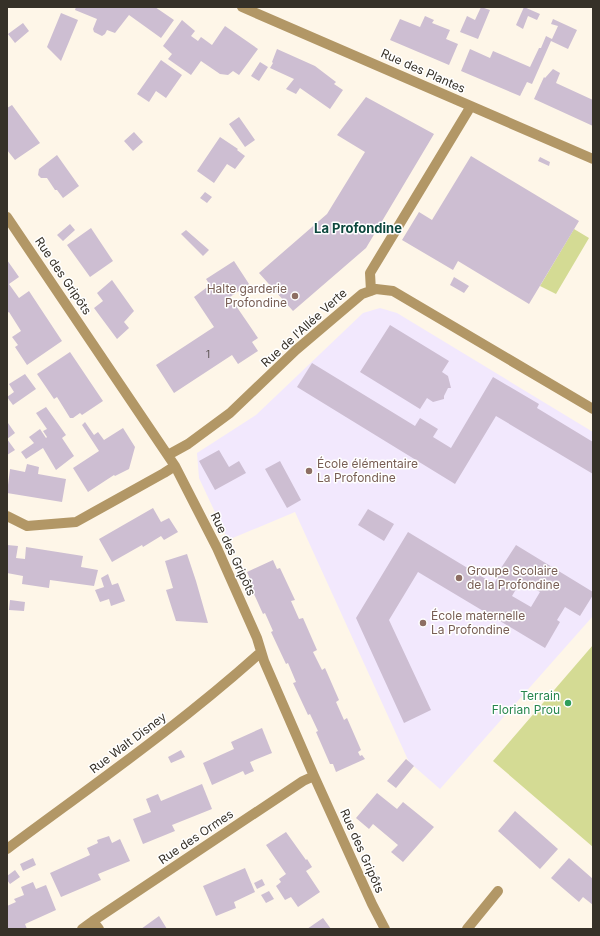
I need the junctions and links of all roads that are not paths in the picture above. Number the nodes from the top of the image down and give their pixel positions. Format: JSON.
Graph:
{"nodes":[{"id":1,"x":242,"y":7,"type":"edge"},
{"id":2,"x":471,"y":106,"type":"junction"},
{"id":3,"x":593,"y":159,"type":"edge"},
{"id":4,"x":7,"y":217,"type":"edge"},
{"id":5,"x":371,"y":291,"type":"junction"},
{"id":6,"x":593,"y":409,"type":"edge"},
{"id":7,"x":168,"y":454,"type":"junction"},
{"id":8,"x":175,"y":466,"type":"junction"},
{"id":9,"x":7,"y":516,"type":"edge"},
{"id":10,"x":260,"y":652,"type":"junction"},
{"id":11,"x":314,"y":776,"type":"junction"},
{"id":12,"x":7,"y":849,"type":"edge"},
{"id":13,"x":498,"y":891,"type":"dead end"},
{"id":14,"x":96,"y":925,"type":"edge"},
{"id":15,"x":82,"y":929,"type":"edge"},
{"id":16,"x":385,"y":929,"type":"edge"},
{"id":17,"x":467,"y":929,"type":"edge"}],
"edges":[{"from":1,"to":2,"type":"street","name":"Rue des Plantes"},
{"from":2,"to":3,"type":"street","name":"Rue des Plantes"},
{"from":2,"to":5,"type":"street"},
{"from":4,"to":7,"type":"street","name":"Rue des Gripôts"},
{"from":5,"to":6,"type":"street","name":"Rue de l'Allée Verte"},
{"from":5,"to":7,"type":"street","name":"Rue de l'Allée Verte"},
{"from":7,"to":8,"type":"street","name":"Rue des Gripôts"},
{"from":8,"to":9,"type":"street"},
{"from":8,"to":10,"type":"street","name":"Rue des Gripôts"},
{"from":10,"to":11,"type":"street","name":"Rue des Gripôts"},
{"from":10,"to":12,"type":"street","name":"Rue Walt Disney"},
{"from":11,"to":14,"type":"street","name":"Rue des Ormes"},
{"from":11,"to":16,"type":"street","name":"Rue des Gripôts"},
{"from":13,"to":17,"type":"street"},
{"from":14,"to":15,"type":"street","name":"Rue des Ormes"}]}
